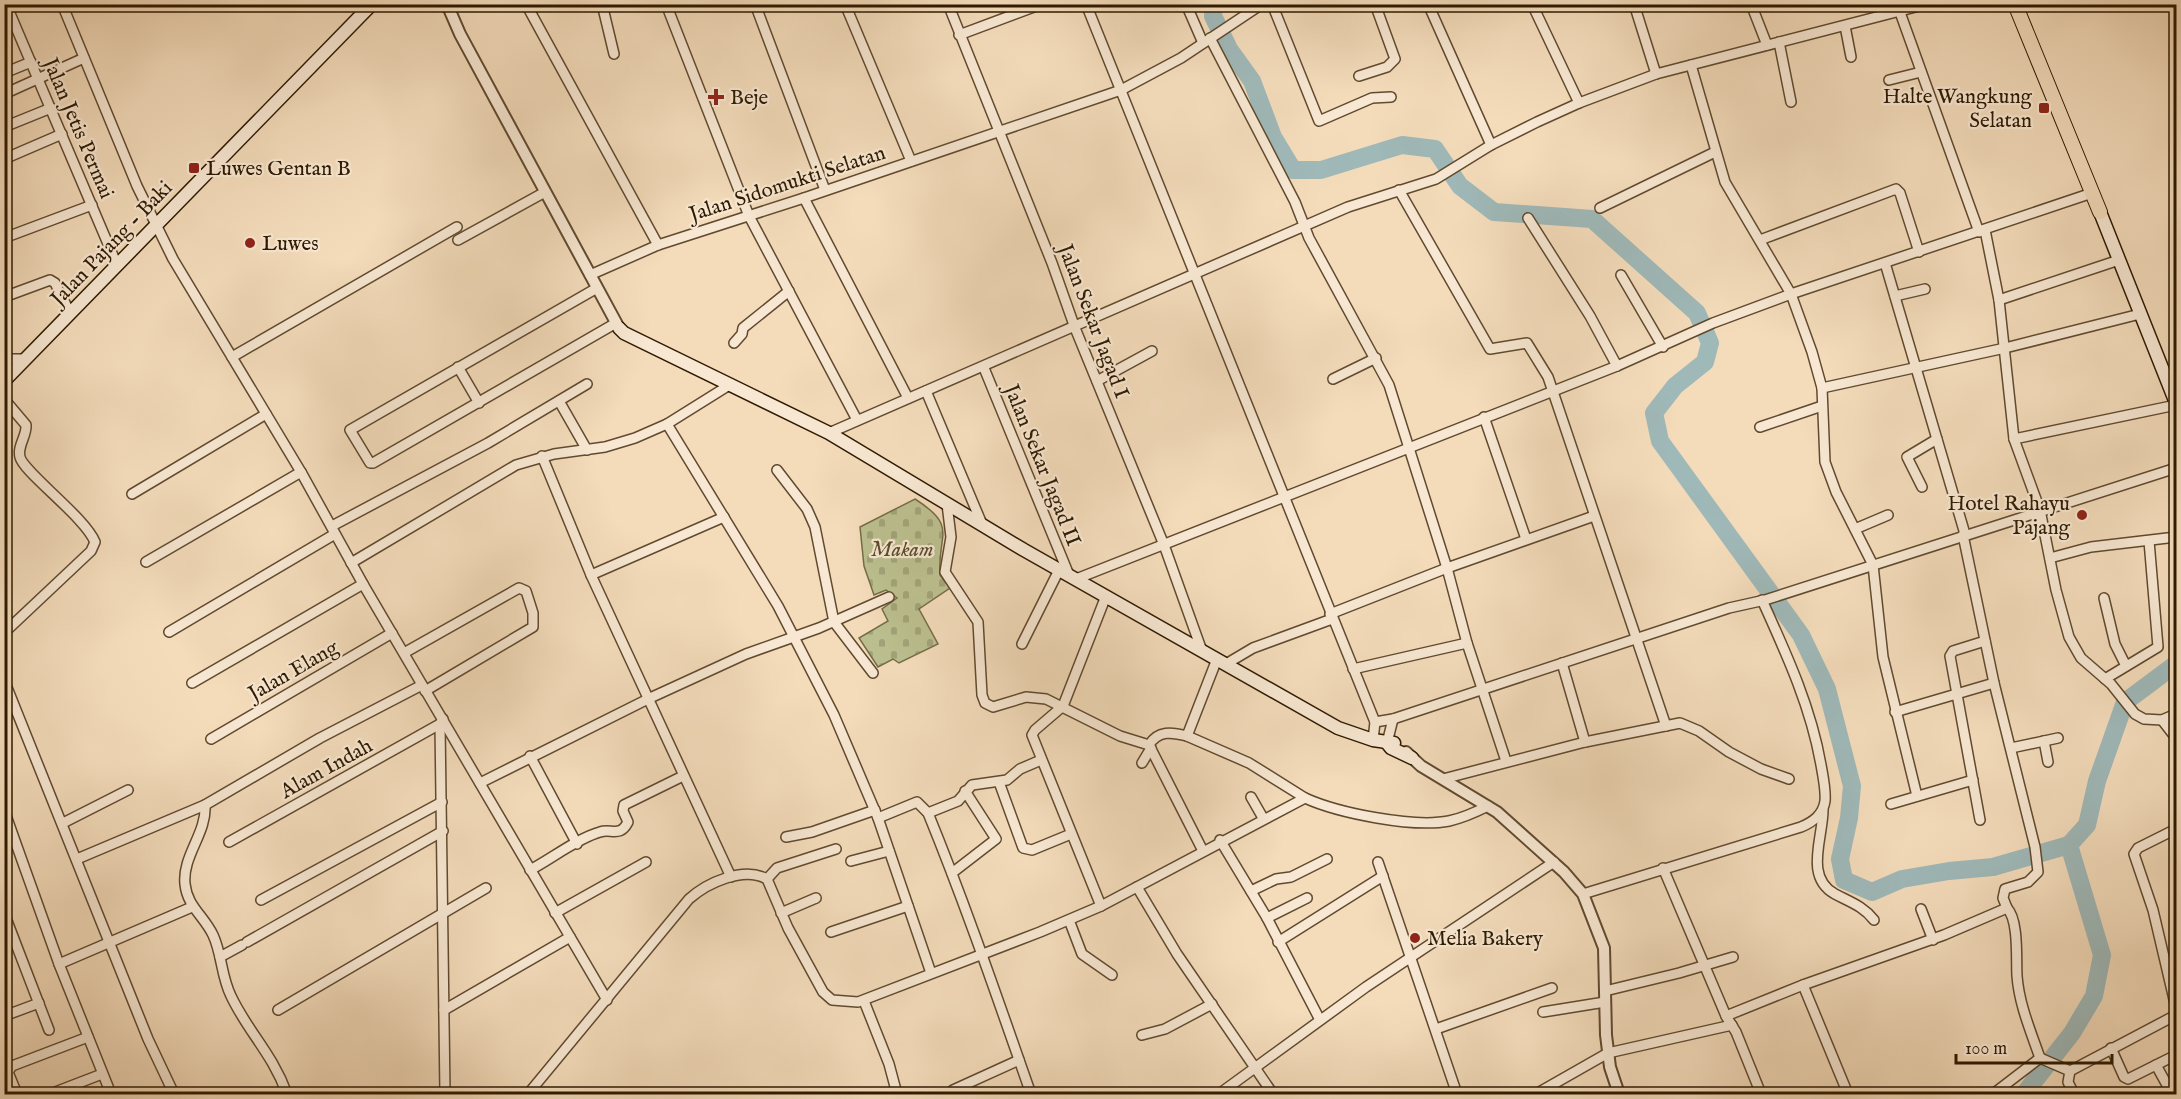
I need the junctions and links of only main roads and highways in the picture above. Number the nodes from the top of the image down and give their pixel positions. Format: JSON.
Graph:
{"nodes":[{"id":1,"x":372,"y":4,"type":"edge"},
{"id":2,"x":2015,"y":4,"type":"edge"},
{"id":3,"x":2100,"y":212,"type":"joint"},
{"id":4,"x":617,"y":325,"type":"road end"},
{"id":5,"x":4,"y":381,"type":"edge"},
{"id":6,"x":2176,"y":404,"type":"edge"},
{"id":7,"x":1412,"y":758,"type":"road end"}],
"edges":[{"from":1,"to":5,"type":"main road","name":"Jalan Pajang - Baki"},
{"from":2,"to":3,"type":"main road"},
{"from":3,"to":6,"type":"main road"},
{"from":4,"to":7,"type":"main road"}]}
